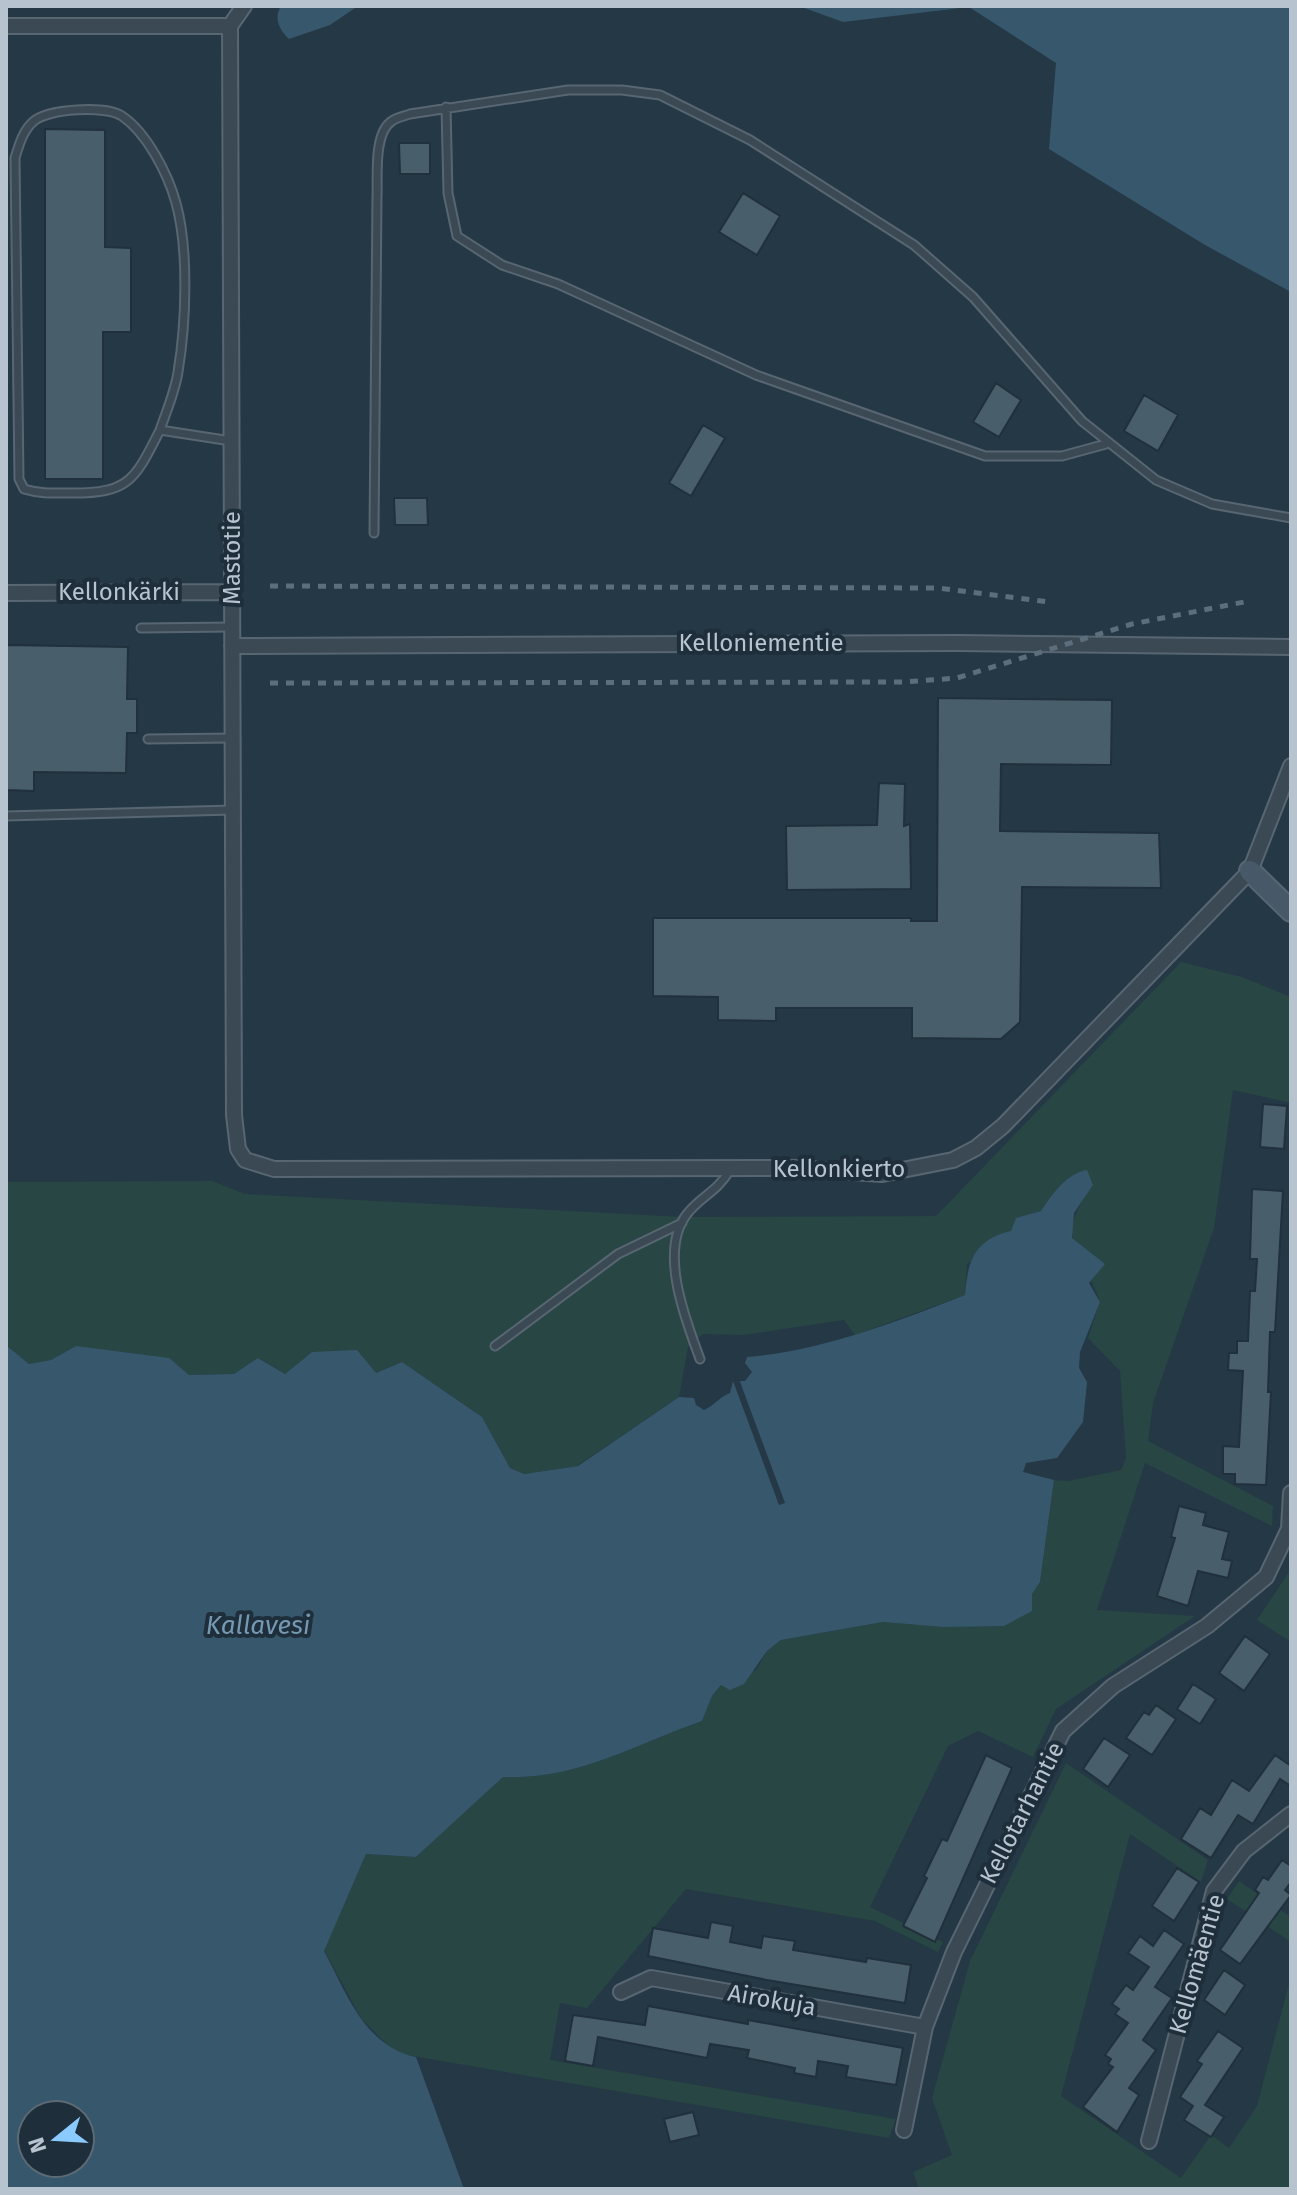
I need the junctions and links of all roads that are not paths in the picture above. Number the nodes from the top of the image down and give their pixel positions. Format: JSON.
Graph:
{"nodes":[{"id":1,"x":244,"y":6,"type":"edge"},
{"id":2,"x":6,"y":26,"type":"edge"},
{"id":3,"x":230,"y":26,"type":"junction"},
{"id":4,"x":446,"y":107,"type":"junction"},
{"id":5,"x":160,"y":430,"type":"junction"},
{"id":6,"x":231,"y":441,"type":"junction"},
{"id":7,"x":1106,"y":444,"type":"junction"},
{"id":8,"x":1291,"y":518,"type":"edge"},
{"id":9,"x":374,"y":533,"type":"dead end"},
{"id":10,"x":232,"y":592,"type":"junction"},
{"id":11,"x":6,"y":593,"type":"edge"},
{"id":12,"x":232,"y":627,"type":"junction"},
{"id":13,"x":141,"y":628,"type":"dead end"},
{"id":14,"x":232,"y":646,"type":"junction"},
{"id":15,"x":1291,"y":647,"type":"edge"},
{"id":16,"x":232,"y":738,"type":"junction"},
{"id":17,"x":148,"y":739,"type":"dead end"},
{"id":18,"x":1291,"y":766,"type":"edge"},
{"id":19,"x":233,"y":810,"type":"junction"},
{"id":20,"x":6,"y":816,"type":"edge"},
{"id":21,"x":1250,"y":871,"type":"junction"},
{"id":22,"x":1291,"y":911,"type":"edge"},
{"id":23,"x":234,"y":1115,"type":"joint"},
{"id":24,"x":730,"y":1170,"type":"junction"},
{"id":25,"x":682,"y":1223,"type":"junction"},
{"id":26,"x":495,"y":1346,"type":"dead end"},
{"id":27,"x":700,"y":1359,"type":"dead end"},
{"id":28,"x":1291,"y":1493,"type":"edge"},
{"id":29,"x":1291,"y":1814,"type":"edge"},
{"id":30,"x":621,"y":1992,"type":"dead end"},
{"id":31,"x":925,"y":2027,"type":"junction"},
{"id":32,"x":904,"y":2130,"type":"dead end"},
{"id":33,"x":1149,"y":2141,"type":"dead end"}],
"edges":[{"from":1,"to":3,"type":"street"},
{"from":2,"to":3,"type":"street"},
{"from":3,"to":6,"type":"street","name":"Mastotie"},
{"from":4,"to":7,"type":"lane"},
{"from":4,"to":7,"type":"lane"},
{"from":4,"to":9,"type":"lane"},
{"from":5,"to":5,"type":"lane"},
{"from":5,"to":6,"type":"lane"},
{"from":6,"to":10,"type":"street","name":"Mastotie"},
{"from":7,"to":8,"type":"lane"},
{"from":10,"to":11,"type":"street","name":"Kellonkärki"},
{"from":10,"to":12,"type":"street","name":"Mastotie"},
{"from":12,"to":13,"type":"lane"},
{"from":12,"to":14,"type":"street","name":"Mastotie"},
{"from":14,"to":15,"type":"street","name":"Kelloniementie"},
{"from":14,"to":16,"type":"street","name":"Mastotie"},
{"from":16,"to":17,"type":"lane"},
{"from":16,"to":19,"type":"street","name":"Mastotie"},
{"from":18,"to":21,"type":"street","name":"Kellonkierto"},
{"from":19,"to":20,"type":"lane"},
{"from":19,"to":23,"type":"street","name":"Mastotie"},
{"from":21,"to":22,"type":"street"},
{"from":21,"to":24,"type":"street","name":"Kellonkierto"},
{"from":23,"to":24,"type":"street","name":"Kellonkierto"},
{"from":24,"to":25,"type":"lane"},
{"from":25,"to":26,"type":"lane"},
{"from":25,"to":27,"type":"lane"},
{"from":28,"to":31,"type":"street","name":"Kellotarhantie"},
{"from":29,"to":33,"type":"street","name":"Kellomäentie"},
{"from":30,"to":31,"type":"street","name":"Airokuja"},
{"from":31,"to":32,"type":"street","name":"Kellotarhantie"}]}
